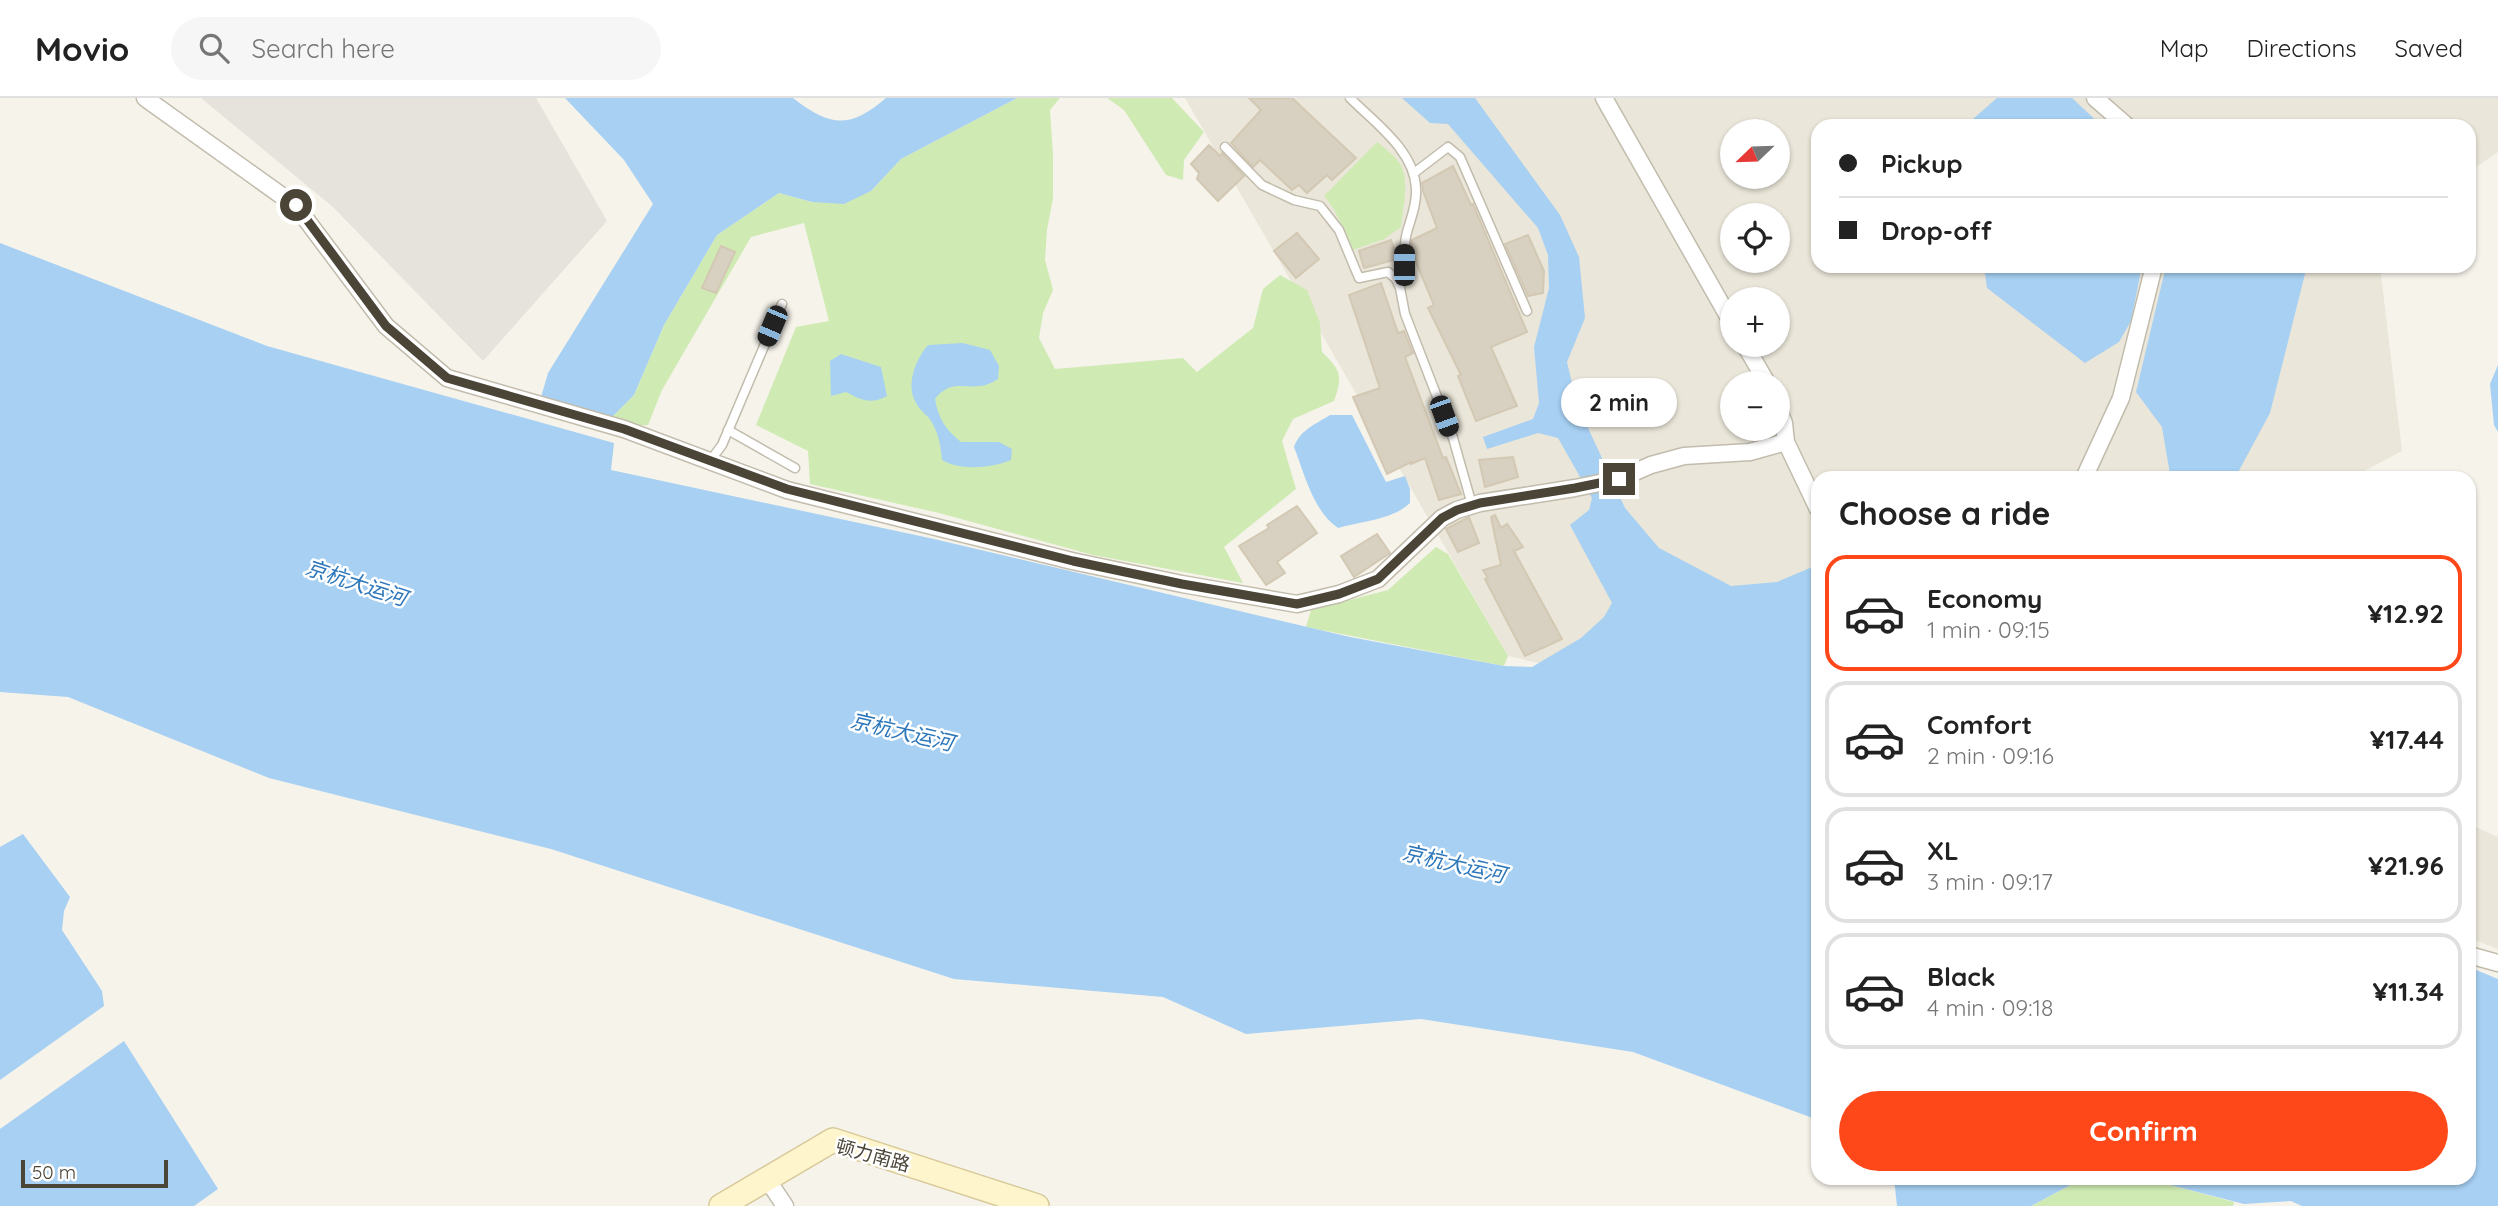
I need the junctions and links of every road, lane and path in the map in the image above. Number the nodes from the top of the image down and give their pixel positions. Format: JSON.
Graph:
{"nodes":[{"id":1,"x":145,"y":98,"type":"edge"},
{"id":2,"x":1350,"y":98,"type":"edge"},
{"id":3,"x":1604,"y":98,"type":"edge"},
{"id":4,"x":2095,"y":98,"type":"edge"},
{"id":5,"x":2119,"y":119,"type":"edge"},
{"id":6,"x":1225,"y":147,"type":"dead end"},
{"id":7,"x":1414,"y":173,"type":"junction"},
{"id":8,"x":2152,"y":273,"type":"edge"},
{"id":9,"x":1396,"y":279,"type":"junction"},
{"id":10,"x":1720,"y":302,"type":"edge"},
{"id":11,"x":782,"y":304,"type":"dead end"},
{"id":12,"x":1527,"y":311,"type":"dead end"},
{"id":13,"x":728,"y":430,"type":"junction"},
{"id":14,"x":1786,"y":442,"type":"joint"},
{"id":15,"x":709,"y":461,"type":"junction"},
{"id":16,"x":795,"y":468,"type":"dead end"},
{"id":17,"x":2087,"y":471,"type":"edge"},
{"id":18,"x":1811,"y":494,"type":"edge"},
{"id":19,"x":1472,"y":505,"type":"junction"},
{"id":20,"x":2476,"y":957,"type":"edge"},
{"id":21,"x":2498,"y":963,"type":"edge"},
{"id":22,"x":767,"y":1179,"type":"junction"},
{"id":23,"x":721,"y":1206,"type":"edge"},
{"id":24,"x":785,"y":1206,"type":"edge"},
{"id":25,"x":1037,"y":1206,"type":"edge"}],
"edges":[{"from":1,"to":15,"type":"street"},
{"from":2,"to":7,"type":"lane"},
{"from":3,"to":10,"type":"street"},
{"from":4,"to":5,"type":"street"},
{"from":6,"to":9,"type":"lane"},
{"from":7,"to":9,"type":"lane"},
{"from":7,"to":12,"type":"lane"},
{"from":8,"to":17,"type":"street"},
{"from":9,"to":19,"type":"lane"},
{"from":11,"to":13,"type":"lane"},
{"from":13,"to":15,"type":"lane"},
{"from":13,"to":16,"type":"lane"},
{"from":14,"to":18,"type":"street"},
{"from":14,"to":19,"type":"street"},
{"from":15,"to":19,"type":"street"},
{"from":20,"to":21,"type":"street"},
{"from":22,"to":23,"type":"street","name":"顿力南路"},
{"from":22,"to":24,"type":"street"},
{"from":22,"to":25,"type":"street","name":"顿力南路"}]}
